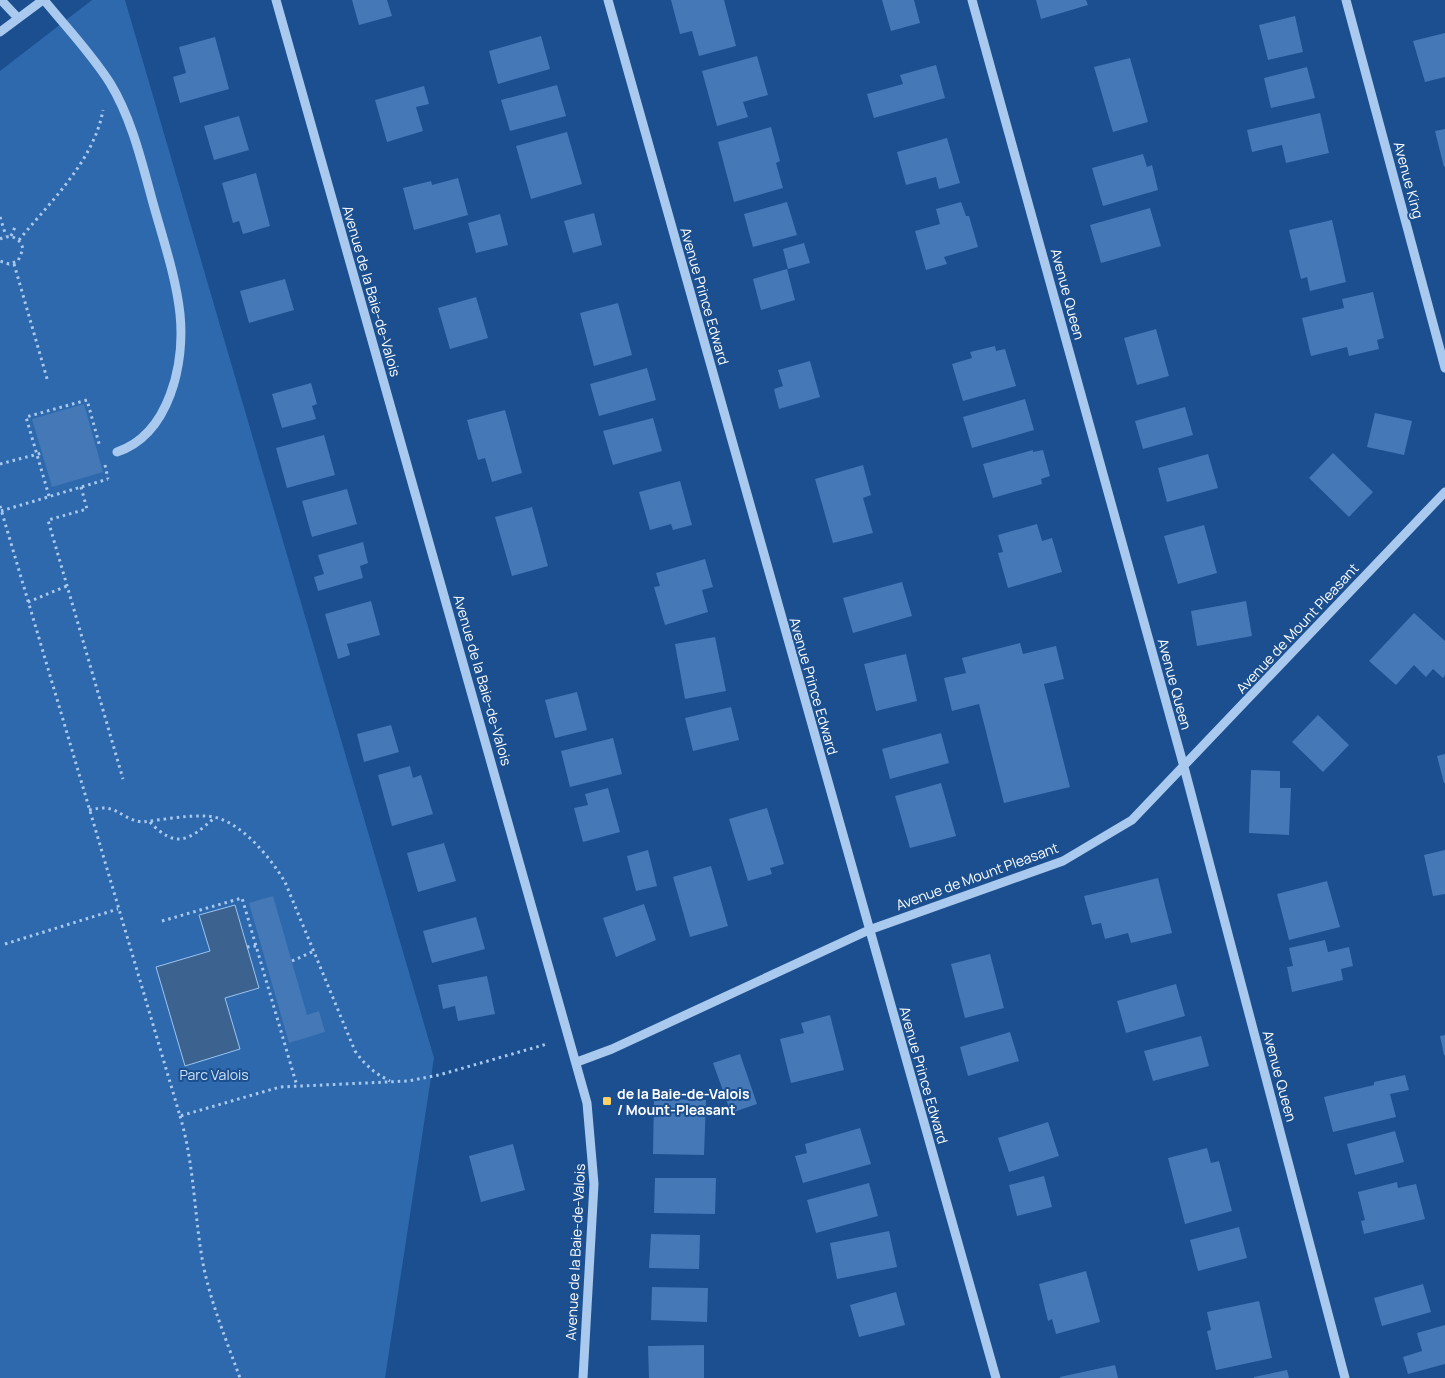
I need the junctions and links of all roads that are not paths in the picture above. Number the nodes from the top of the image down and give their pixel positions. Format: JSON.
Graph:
{"nodes":[{"id":1,"x":2,"y":0,"type":"edge"},
{"id":2,"x":44,"y":0,"type":"edge"},
{"id":3,"x":276,"y":0,"type":"edge"},
{"id":4,"x":608,"y":0,"type":"edge"},
{"id":5,"x":972,"y":0,"type":"edge"},
{"id":6,"x":1346,"y":0,"type":"edge"},
{"id":7,"x":18,"y":18,"type":"junction"},
{"id":8,"x":0,"y":32,"type":"edge"},
{"id":9,"x":1445,"y":368,"type":"edge"},
{"id":10,"x":117,"y":452,"type":"dead end"},
{"id":11,"x":1445,"y":492,"type":"edge"},
{"id":12,"x":1184,"y":767,"type":"junction"},
{"id":13,"x":869,"y":930,"type":"junction"},
{"id":14,"x":577,"y":1062,"type":"junction"},
{"id":15,"x":583,"y":1378,"type":"edge"},
{"id":16,"x":996,"y":1378,"type":"edge"},
{"id":17,"x":1345,"y":1378,"type":"edge"}],
"edges":[{"from":1,"to":7,"type":"street"},
{"from":2,"to":7,"type":"street"},
{"from":2,"to":10,"type":"street"},
{"from":3,"to":14,"type":"street","name":"Avenue de la Baie-de-Valois"},
{"from":4,"to":13,"type":"street","name":"Avenue Prince Edward"},
{"from":5,"to":12,"type":"street","name":"Avenue Queen"},
{"from":6,"to":9,"type":"street","name":"Avenue King"},
{"from":7,"to":8,"type":"street"},
{"from":11,"to":12,"type":"street","name":"Avenue de Mount Pleasant"},
{"from":12,"to":13,"type":"street","name":"Avenue de Mount Pleasant"},
{"from":12,"to":17,"type":"street","name":"Avenue Queen"},
{"from":13,"to":14,"type":"street","name":"Avenue de Mount Pleasant"},
{"from":13,"to":16,"type":"street","name":"Avenue Prince Edward"},
{"from":14,"to":15,"type":"street","name":"Avenue de la Baie-de-Valois"}]}
